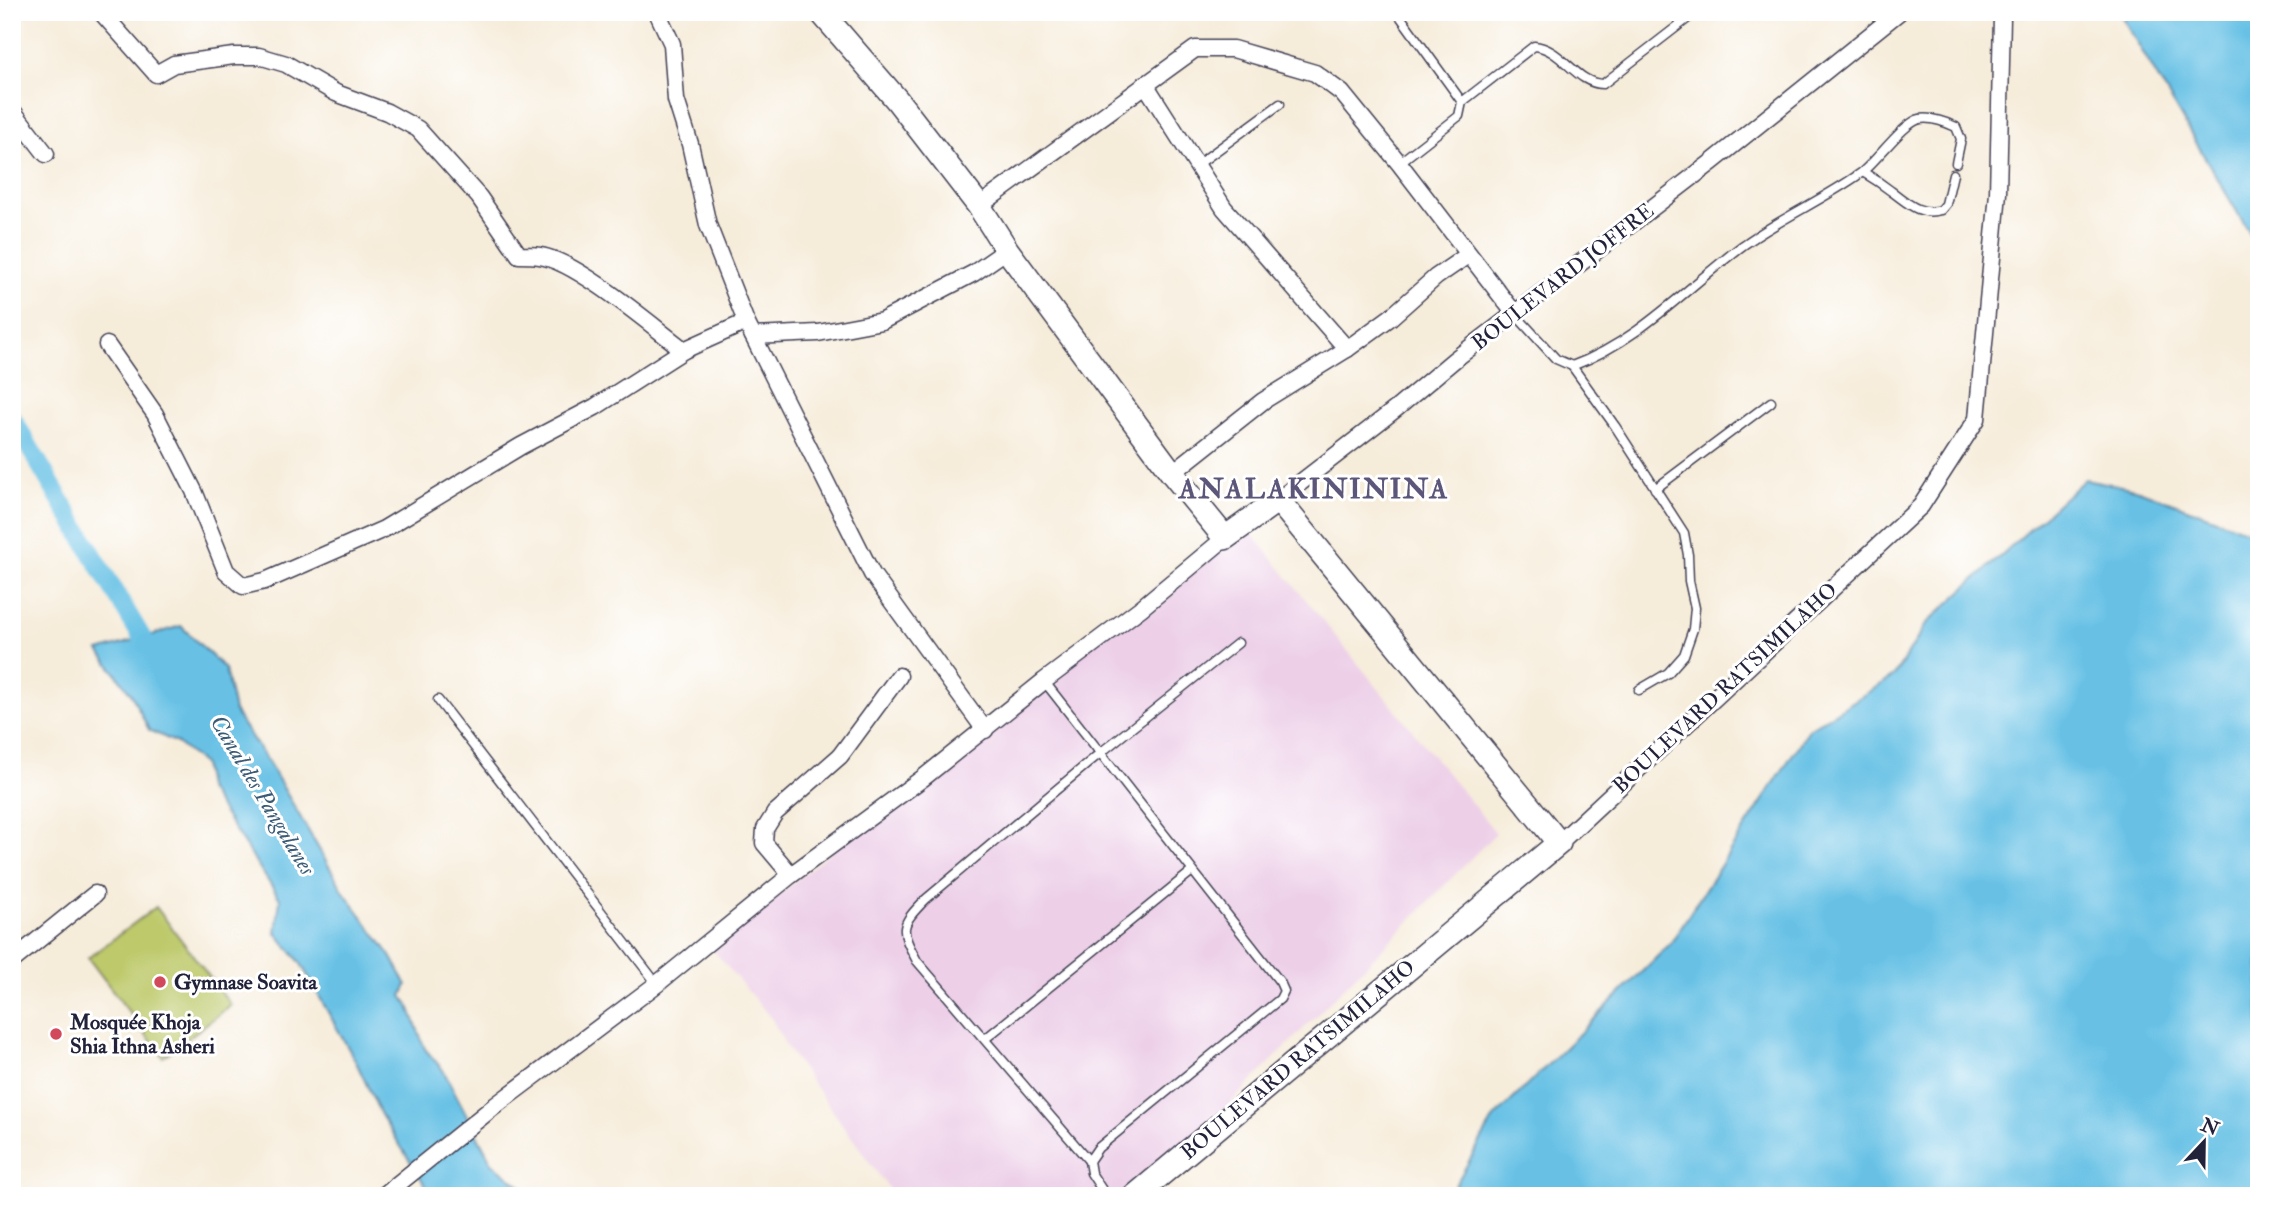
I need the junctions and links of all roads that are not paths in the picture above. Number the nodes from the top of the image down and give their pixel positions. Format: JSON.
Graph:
{"nodes":[{"id":1,"x":102,"y":12,"type":"edge"},
{"id":2,"x":657,"y":12,"type":"edge"},
{"id":3,"x":821,"y":12,"type":"edge"},
{"id":4,"x":1397,"y":12,"type":"edge"},
{"id":5,"x":1696,"y":12,"type":"edge"},
{"id":6,"x":1899,"y":12,"type":"edge"},
{"id":7,"x":2000,"y":12,"type":"edge"},
{"id":8,"x":1146,"y":84,"type":"junction"},
{"id":9,"x":1462,"y":102,"type":"junction"},
{"id":10,"x":1280,"y":104,"type":"dead end"},
{"id":11,"x":12,"y":110,"type":"edge"},
{"id":12,"x":46,"y":153,"type":"dead end"},
{"id":13,"x":1399,"y":163,"type":"junction"},
{"id":14,"x":1956,"y":163,"type":"dead end"},
{"id":15,"x":1197,"y":165,"type":"junction"},
{"id":16,"x":1863,"y":172,"type":"junction"},
{"id":17,"x":1953,"y":174,"type":"dead end"},
{"id":18,"x":979,"y":206,"type":"junction"},
{"id":19,"x":1007,"y":250,"type":"junction"},
{"id":20,"x":1468,"y":255,"type":"junction"},
{"id":21,"x":1515,"y":314,"type":"junction"},
{"id":22,"x":750,"y":329,"type":"junction"},
{"id":23,"x":107,"y":345,"type":"dead end"},
{"id":24,"x":1347,"y":349,"type":"junction"},
{"id":25,"x":684,"y":350,"type":"junction"},
{"id":26,"x":1572,"y":366,"type":"junction"},
{"id":27,"x":1771,"y":402,"type":"dead end"},
{"id":28,"x":1172,"y":473,"type":"junction"},
{"id":29,"x":1655,"y":489,"type":"junction"},
{"id":30,"x":1278,"y":500,"type":"junction"},
{"id":31,"x":1225,"y":538,"type":"junction"},
{"id":32,"x":1238,"y":643,"type":"dead end"},
{"id":33,"x":899,"y":676,"type":"dead end"},
{"id":34,"x":1044,"y":681,"type":"junction"},
{"id":35,"x":1639,"y":690,"type":"dead end"},
{"id":36,"x":438,"y":700,"type":"dead end"},
{"id":37,"x":985,"y":730,"type":"junction"},
{"id":38,"x":1099,"y":754,"type":"junction"},
{"id":39,"x":1559,"y":843,"type":"junction"},
{"id":40,"x":1191,"y":872,"type":"junction"},
{"id":41,"x":791,"y":875,"type":"junction"},
{"id":42,"x":95,"y":894,"type":"dead end"},
{"id":43,"x":12,"y":961,"type":"edge"},
{"id":44,"x":657,"y":984,"type":"junction"},
{"id":45,"x":985,"y":1039,"type":"junction"},
{"id":46,"x":1089,"y":1161,"type":"junction"},
{"id":47,"x":383,"y":1196,"type":"edge"},
{"id":48,"x":1107,"y":1196,"type":"edge"},
{"id":49,"x":1135,"y":1196,"type":"edge"}],
"edges":[{"from":1,"to":25,"type":"street"},
{"from":2,"to":22,"type":"street"},
{"from":3,"to":18,"type":"street"},
{"from":4,"to":9,"type":"lane"},
{"from":5,"to":9,"type":"lane"},
{"from":6,"to":21,"type":"street","name":"BOULEVARD JOFFRE"},
{"from":7,"to":39,"type":"street","name":"BOULEVARD RATSIMILAHO"},
{"from":8,"to":13,"type":"street"},
{"from":8,"to":15,"type":"street"},
{"from":8,"to":18,"type":"street"},
{"from":9,"to":13,"type":"lane"},
{"from":10,"to":15,"type":"lane"},
{"from":11,"to":12,"type":"street"},
{"from":13,"to":20,"type":"street"},
{"from":14,"to":16,"type":"lane"},
{"from":15,"to":24,"type":"street"},
{"from":16,"to":17,"type":"lane"},
{"from":16,"to":26,"type":"lane"},
{"from":18,"to":19,"type":"street"},
{"from":19,"to":22,"type":"street"},
{"from":19,"to":28,"type":"street"},
{"from":20,"to":21,"type":"street"},
{"from":20,"to":24,"type":"street"},
{"from":21,"to":26,"type":"lane"},
{"from":21,"to":30,"type":"street","name":"BOULEVARD JOFFRE"},
{"from":22,"to":25,"type":"street"},
{"from":22,"to":37,"type":"street"},
{"from":23,"to":25,"type":"street"},
{"from":24,"to":28,"type":"street"},
{"from":26,"to":29,"type":"lane"},
{"from":27,"to":29,"type":"lane"},
{"from":28,"to":31,"type":"street"},
{"from":29,"to":35,"type":"lane"},
{"from":30,"to":31,"type":"street","name":"BOULEVARD JOFFRE"},
{"from":30,"to":39,"type":"street"},
{"from":31,"to":34,"type":"street"},
{"from":32,"to":38,"type":"lane"},
{"from":33,"to":41,"type":"street"},
{"from":34,"to":37,"type":"street"},
{"from":34,"to":38,"type":"lane"},
{"from":36,"to":44,"type":"lane"},
{"from":37,"to":41,"type":"street"},
{"from":38,"to":40,"type":"lane"},
{"from":38,"to":45,"type":"lane"},
{"from":39,"to":49,"type":"street","name":"BOULEVARD RATSIMILAHO"},
{"from":40,"to":45,"type":"lane"},
{"from":40,"to":46,"type":"lane"},
{"from":41,"to":44,"type":"street"},
{"from":42,"to":43,"type":"street"},
{"from":44,"to":47,"type":"street"},
{"from":45,"to":46,"type":"lane"},
{"from":46,"to":48,"type":"lane"}]}
